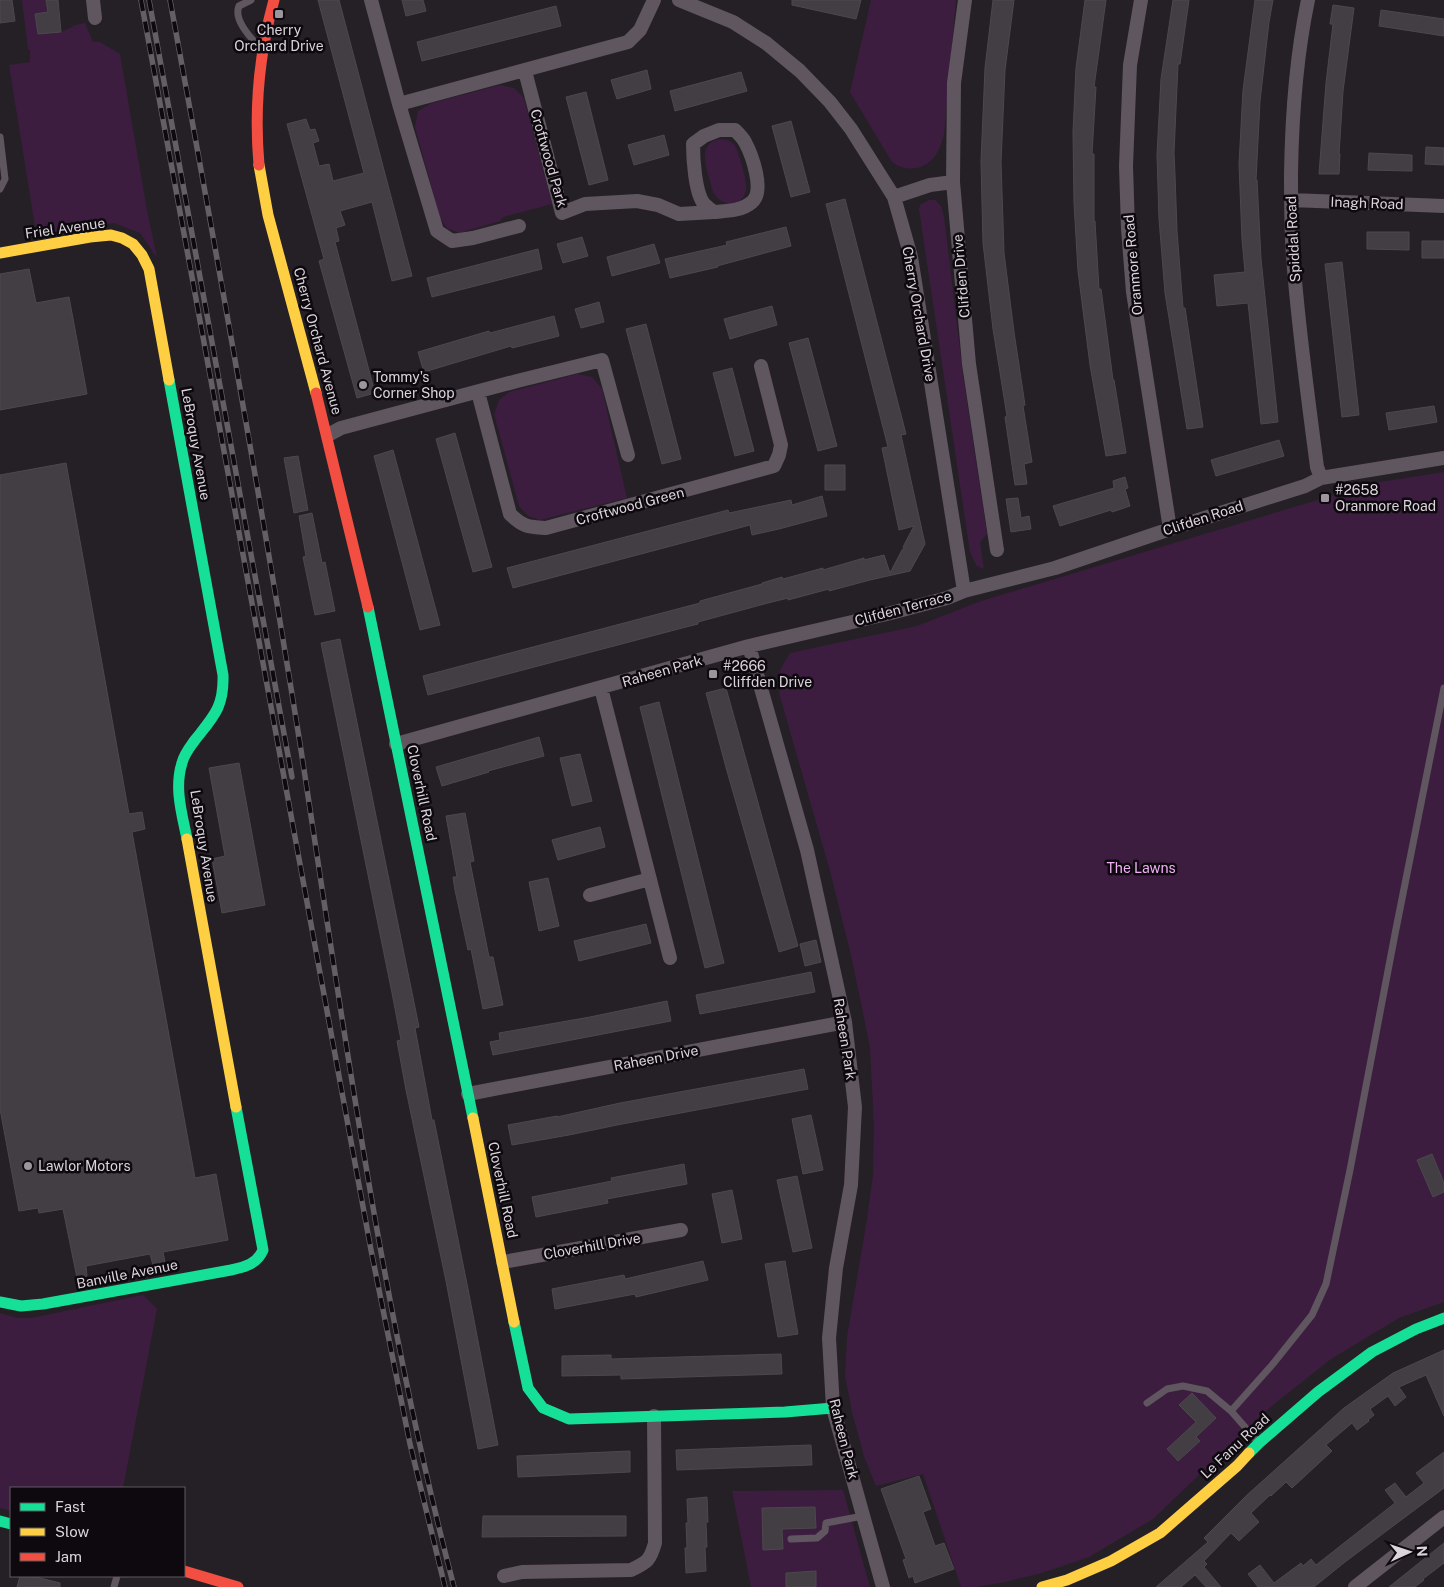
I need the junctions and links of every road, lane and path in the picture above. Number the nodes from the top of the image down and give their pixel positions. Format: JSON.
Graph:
{"nodes":[{"id":1,"x":92,"y":0,"type":"edge"},
{"id":2,"x":251,"y":0,"type":"edge"},
{"id":3,"x":274,"y":0,"type":"edge"},
{"id":4,"x":372,"y":0,"type":"edge"},
{"id":5,"x":654,"y":0,"type":"edge"},
{"id":6,"x":679,"y":0,"type":"edge"},
{"id":7,"x":965,"y":0,"type":"edge"},
{"id":8,"x":1141,"y":0,"type":"edge"},
{"id":9,"x":1308,"y":0,"type":"edge"},
{"id":10,"x":95,"y":18,"type":"dead end"},
{"id":11,"x":261,"y":49,"type":"junction"},
{"id":12,"x":525,"y":71,"type":"junction"},
{"id":13,"x":399,"y":104,"type":"junction"},
{"id":14,"x":0,"y":137,"type":"edge"},
{"id":15,"x":953,"y":182,"type":"junction"},
{"id":16,"x":0,"y":189,"type":"edge"},
{"id":17,"x":894,"y":196,"type":"junction"},
{"id":18,"x":1291,"y":200,"type":"junction"},
{"id":19,"x":1444,"y":206,"type":"edge"},
{"id":20,"x":714,"y":212,"type":"junction"},
{"id":21,"x":519,"y":226,"type":"dead end"},
{"id":22,"x":133,"y":244,"type":"joint"},
{"id":23,"x":0,"y":253,"type":"edge"},
{"id":24,"x":761,"y":366,"type":"dead end"},
{"id":25,"x":478,"y":392,"type":"junction"},
{"id":26,"x":938,"y":431,"type":"joint"},
{"id":27,"x":328,"y":435,"type":"junction"},
{"id":28,"x":628,"y":456,"type":"dead end"},
{"id":29,"x":1444,"y":458,"type":"edge"},
{"id":30,"x":1321,"y":478,"type":"junction"},
{"id":31,"x":1170,"y":529,"type":"junction"},
{"id":32,"x":997,"y":550,"type":"dead end"},
{"id":33,"x":964,"y":591,"type":"junction"},
{"id":34,"x":749,"y":646,"type":"junction"},
{"id":35,"x":385,"y":687,"type":"joint"},
{"id":36,"x":601,"y":688,"type":"junction"},
{"id":37,"x":1444,"y":688,"type":"edge"},
{"id":38,"x":396,"y":744,"type":"junction"},
{"id":39,"x":650,"y":880,"type":"junction"},
{"id":40,"x":590,"y":895,"type":"dead end"},
{"id":41,"x":670,"y":958,"type":"dead end"},
{"id":42,"x":845,"y":1022,"type":"junction"},
{"id":43,"x":468,"y":1094,"type":"junction"},
{"id":44,"x":680,"y":1230,"type":"dead end"},
{"id":45,"x":258,"y":1260,"type":"joint"},
{"id":46,"x":503,"y":1262,"type":"junction"},
{"id":47,"x":0,"y":1302,"type":"edge"},
{"id":48,"x":1444,"y":1318,"type":"edge"},
{"id":49,"x":1147,"y":1403,"type":"dead end"},
{"id":50,"x":833,"y":1408,"type":"junction"},
{"id":51,"x":1231,"y":1411,"type":"junction"},
{"id":52,"x":654,"y":1416,"type":"junction"},
{"id":53,"x":1259,"y":1443,"type":"junction"},
{"id":54,"x":863,"y":1516,"type":"junction"},
{"id":55,"x":1444,"y":1517,"type":"edge"},
{"id":56,"x":791,"y":1540,"type":"dead end"},
{"id":57,"x":185,"y":1571,"type":"edge"},
{"id":58,"x":504,"y":1576,"type":"dead end"},
{"id":59,"x":238,"y":1587,"type":"edge"},
{"id":60,"x":883,"y":1587,"type":"edge"},
{"id":61,"x":1042,"y":1587,"type":"edge"},
{"id":62,"x":1355,"y":1587,"type":"edge"}],
"edges":[{"from":1,"to":10,"type":"street"},
{"from":2,"to":11,"type":"lane"},
{"from":3,"to":11,"type":"street","name":"Cherry Orchard Avenue"},
{"from":4,"to":13,"type":"street"},
{"from":5,"to":12,"type":"street"},
{"from":6,"to":17,"type":"street","name":"Cherry Orchard Drive"},
{"from":7,"to":15,"type":"street","name":"Clifden Drive"},
{"from":8,"to":31,"type":"street","name":"Oranmore Road"},
{"from":9,"to":18,"type":"street","name":"Spiddal Road"},
{"from":11,"to":27,"type":"street","name":"Cherry Orchard Avenue"},
{"from":12,"to":13,"type":"street"},
{"from":12,"to":20,"type":"street","name":"Croftwood Park"},
{"from":13,"to":21,"type":"street"},
{"from":14,"to":16,"type":"lane"},
{"from":15,"to":17,"type":"street"},
{"from":15,"to":32,"type":"street","name":"Clifden Drive"},
{"from":17,"to":26,"type":"street","name":"Cherry Orchard Drive"},
{"from":18,"to":19,"type":"street","name":"Inagh Road"},
{"from":18,"to":30,"type":"street","name":"Spiddal Road"},
{"from":20,"to":20,"type":"street","name":"Croftwood Park"},
{"from":22,"to":23,"type":"street","name":"Friel Avenue"},
{"from":22,"to":45,"type":"street","name":"LeBroquy Avenue"},
{"from":24,"to":25,"type":"street","name":"Croftwood Green"},
{"from":25,"to":27,"type":"street"},
{"from":25,"to":28,"type":"street"},
{"from":26,"to":33,"type":"street","name":"Clifden Terrace"},
{"from":27,"to":35,"type":"street","name":"Cherry Orchard Avenue"},
{"from":29,"to":30,"type":"street","name":"Clifden Road"},
{"from":30,"to":31,"type":"street","name":"Clifden Road"},
{"from":31,"to":33,"type":"street","name":"Clifden Road"},
{"from":33,"to":34,"type":"street","name":"Clifden Terrace"},
{"from":34,"to":36,"type":"street","name":"Raheen Park"},
{"from":34,"to":42,"type":"street","name":"Raheen Park"},
{"from":35,"to":38,"type":"street","name":"Cloverhill Road"},
{"from":36,"to":38,"type":"street","name":"Raheen Park"},
{"from":36,"to":39,"type":"street"},
{"from":37,"to":51,"type":"lane"},
{"from":38,"to":43,"type":"street","name":"Cloverhill Road"},
{"from":39,"to":40,"type":"street"},
{"from":39,"to":41,"type":"street"},
{"from":42,"to":43,"type":"street","name":"Raheen Drive"},
{"from":42,"to":50,"type":"street","name":"Raheen Park"},
{"from":43,"to":46,"type":"street","name":"Cloverhill Road"},
{"from":44,"to":46,"type":"street","name":"Cloverhill Drive"},
{"from":45,"to":47,"type":"street","name":"Banville Avenue"},
{"from":46,"to":52,"type":"street","name":"Cloverhill Road"},
{"from":48,"to":53,"type":"street","name":"Le Fanu Road"},
{"from":49,"to":51,"type":"lane"},
{"from":50,"to":52,"type":"street","name":"Cloverhill Road"},
{"from":50,"to":54,"type":"street","name":"Raheen Park"},
{"from":51,"to":53,"type":"lane"},
{"from":52,"to":58,"type":"street"},
{"from":53,"to":61,"type":"street","name":"Le Fanu Road"},
{"from":54,"to":56,"type":"lane"},
{"from":54,"to":60,"type":"street","name":"Raheen Park"},
{"from":55,"to":62,"type":"street"},
{"from":57,"to":59,"type":"street"}]}
